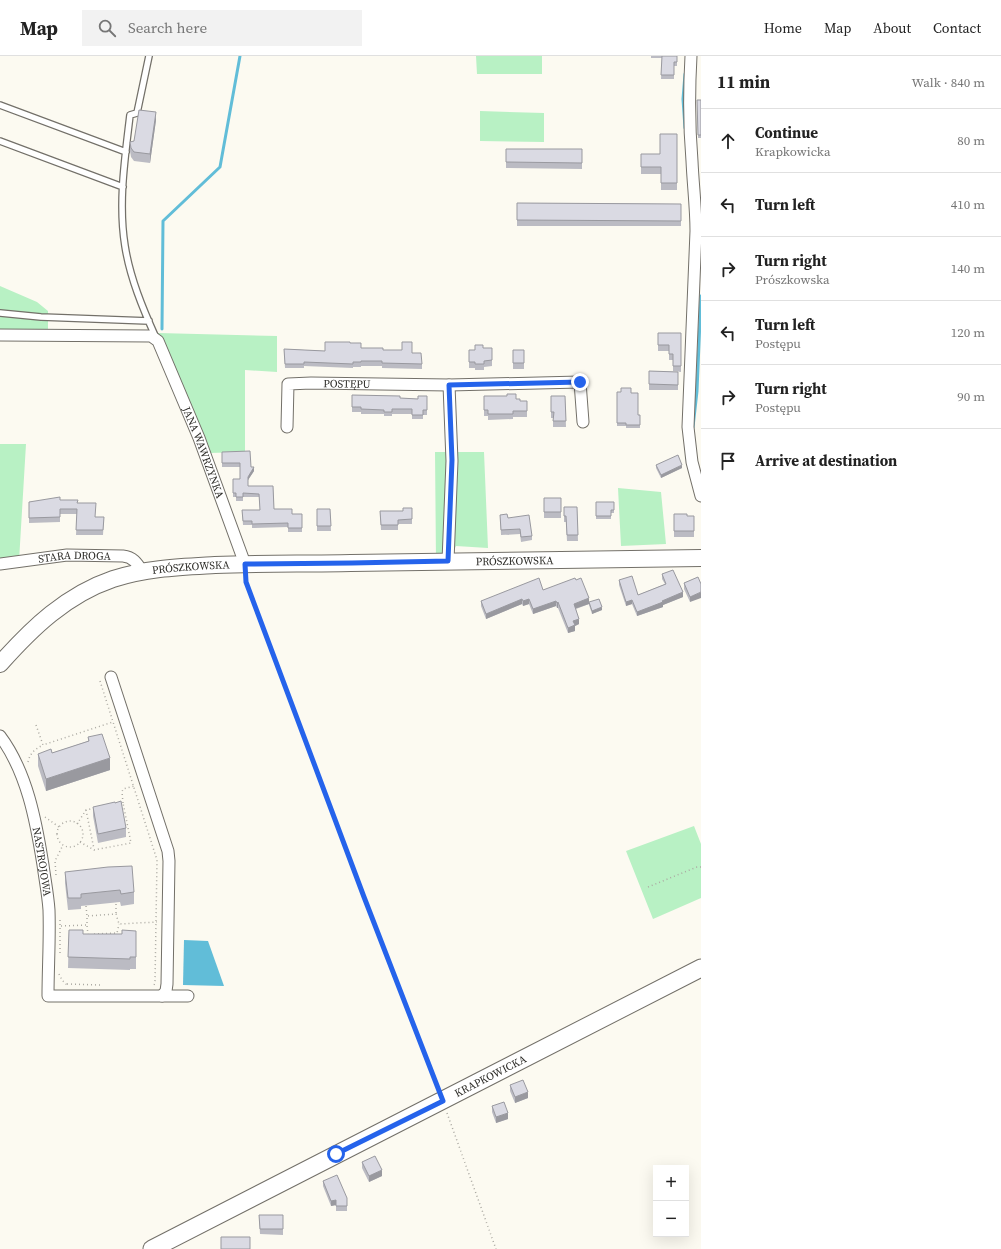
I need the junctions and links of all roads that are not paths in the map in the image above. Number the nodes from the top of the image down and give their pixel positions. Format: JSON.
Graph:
{"nodes":[{"id":1,"x":149,"y":56,"type":"edge"},
{"id":2,"x":691,"y":56,"type":"edge"},
{"id":3,"x":0,"y":105,"type":"edge"},
{"id":4,"x":0,"y":141,"type":"edge"},
{"id":5,"x":126,"y":152,"type":"junction"},
{"id":6,"x":123,"y":187,"type":"junction"},
{"id":7,"x":0,"y":313,"type":"edge"},
{"id":8,"x":149,"y":321,"type":"junction"},
{"id":9,"x":0,"y":335,"type":"edge"},
{"id":10,"x":158,"y":342,"type":"junction"},
{"id":11,"x":449,"y":385,"type":"junction"},
{"id":12,"x":583,"y":422,"type":"dead end"},
{"id":13,"x":288,"y":427,"type":"dead end"},
{"id":14,"x":701,"y":496,"type":"edge"},
{"id":15,"x":701,"y":558,"type":"edge"},
{"id":16,"x":448,"y":561,"type":"junction"},
{"id":17,"x":0,"y":564,"type":"edge"},
{"id":18,"x":245,"y":564,"type":"junction"},
{"id":19,"x":142,"y":571,"type":"junction"},
{"id":20,"x":0,"y":664,"type":"edge"},
{"id":21,"x":111,"y":677,"type":"dead end"},
{"id":22,"x":0,"y":736,"type":"edge"},
{"id":23,"x":701,"y":968,"type":"edge"},
{"id":24,"x":158,"y":996,"type":"junction"},
{"id":25,"x":188,"y":996,"type":"dead end"},
{"id":26,"x":152,"y":1249,"type":"edge"}],
"edges":[{"from":1,"to":5,"type":"lane"},
{"from":2,"to":14,"type":"street"},
{"from":3,"to":5,"type":"lane"},
{"from":4,"to":6,"type":"lane"},
{"from":5,"to":6,"type":"lane"},
{"from":6,"to":8,"type":"lane"},
{"from":7,"to":8,"type":"lane"},
{"from":8,"to":10,"type":"lane"},
{"from":9,"to":10,"type":"street"},
{"from":10,"to":18,"type":"street","name":"JANA WAWRZYNKA"},
{"from":11,"to":12,"type":"street","name":"POSTĘPU"},
{"from":11,"to":13,"type":"street","name":"POSTĘPU"},
{"from":11,"to":16,"type":"street"},
{"from":15,"to":16,"type":"main road","name":"PRÓSZKOWSKA"},
{"from":16,"to":18,"type":"main road","name":"PRÓSZKOWSKA"},
{"from":17,"to":19,"type":"street","name":"STARA DROGA"},
{"from":18,"to":19,"type":"main road","name":"PRÓSZKOWSKA"},
{"from":19,"to":20,"type":"main road","name":"PRÓSZKOWSKA"},
{"from":21,"to":24,"type":"street"},
{"from":22,"to":24,"type":"street","name":"NASTROJOWA"},
{"from":23,"to":26,"type":"main road","name":"KRAPKOWICKA"},
{"from":24,"to":25,"type":"street"}]}
